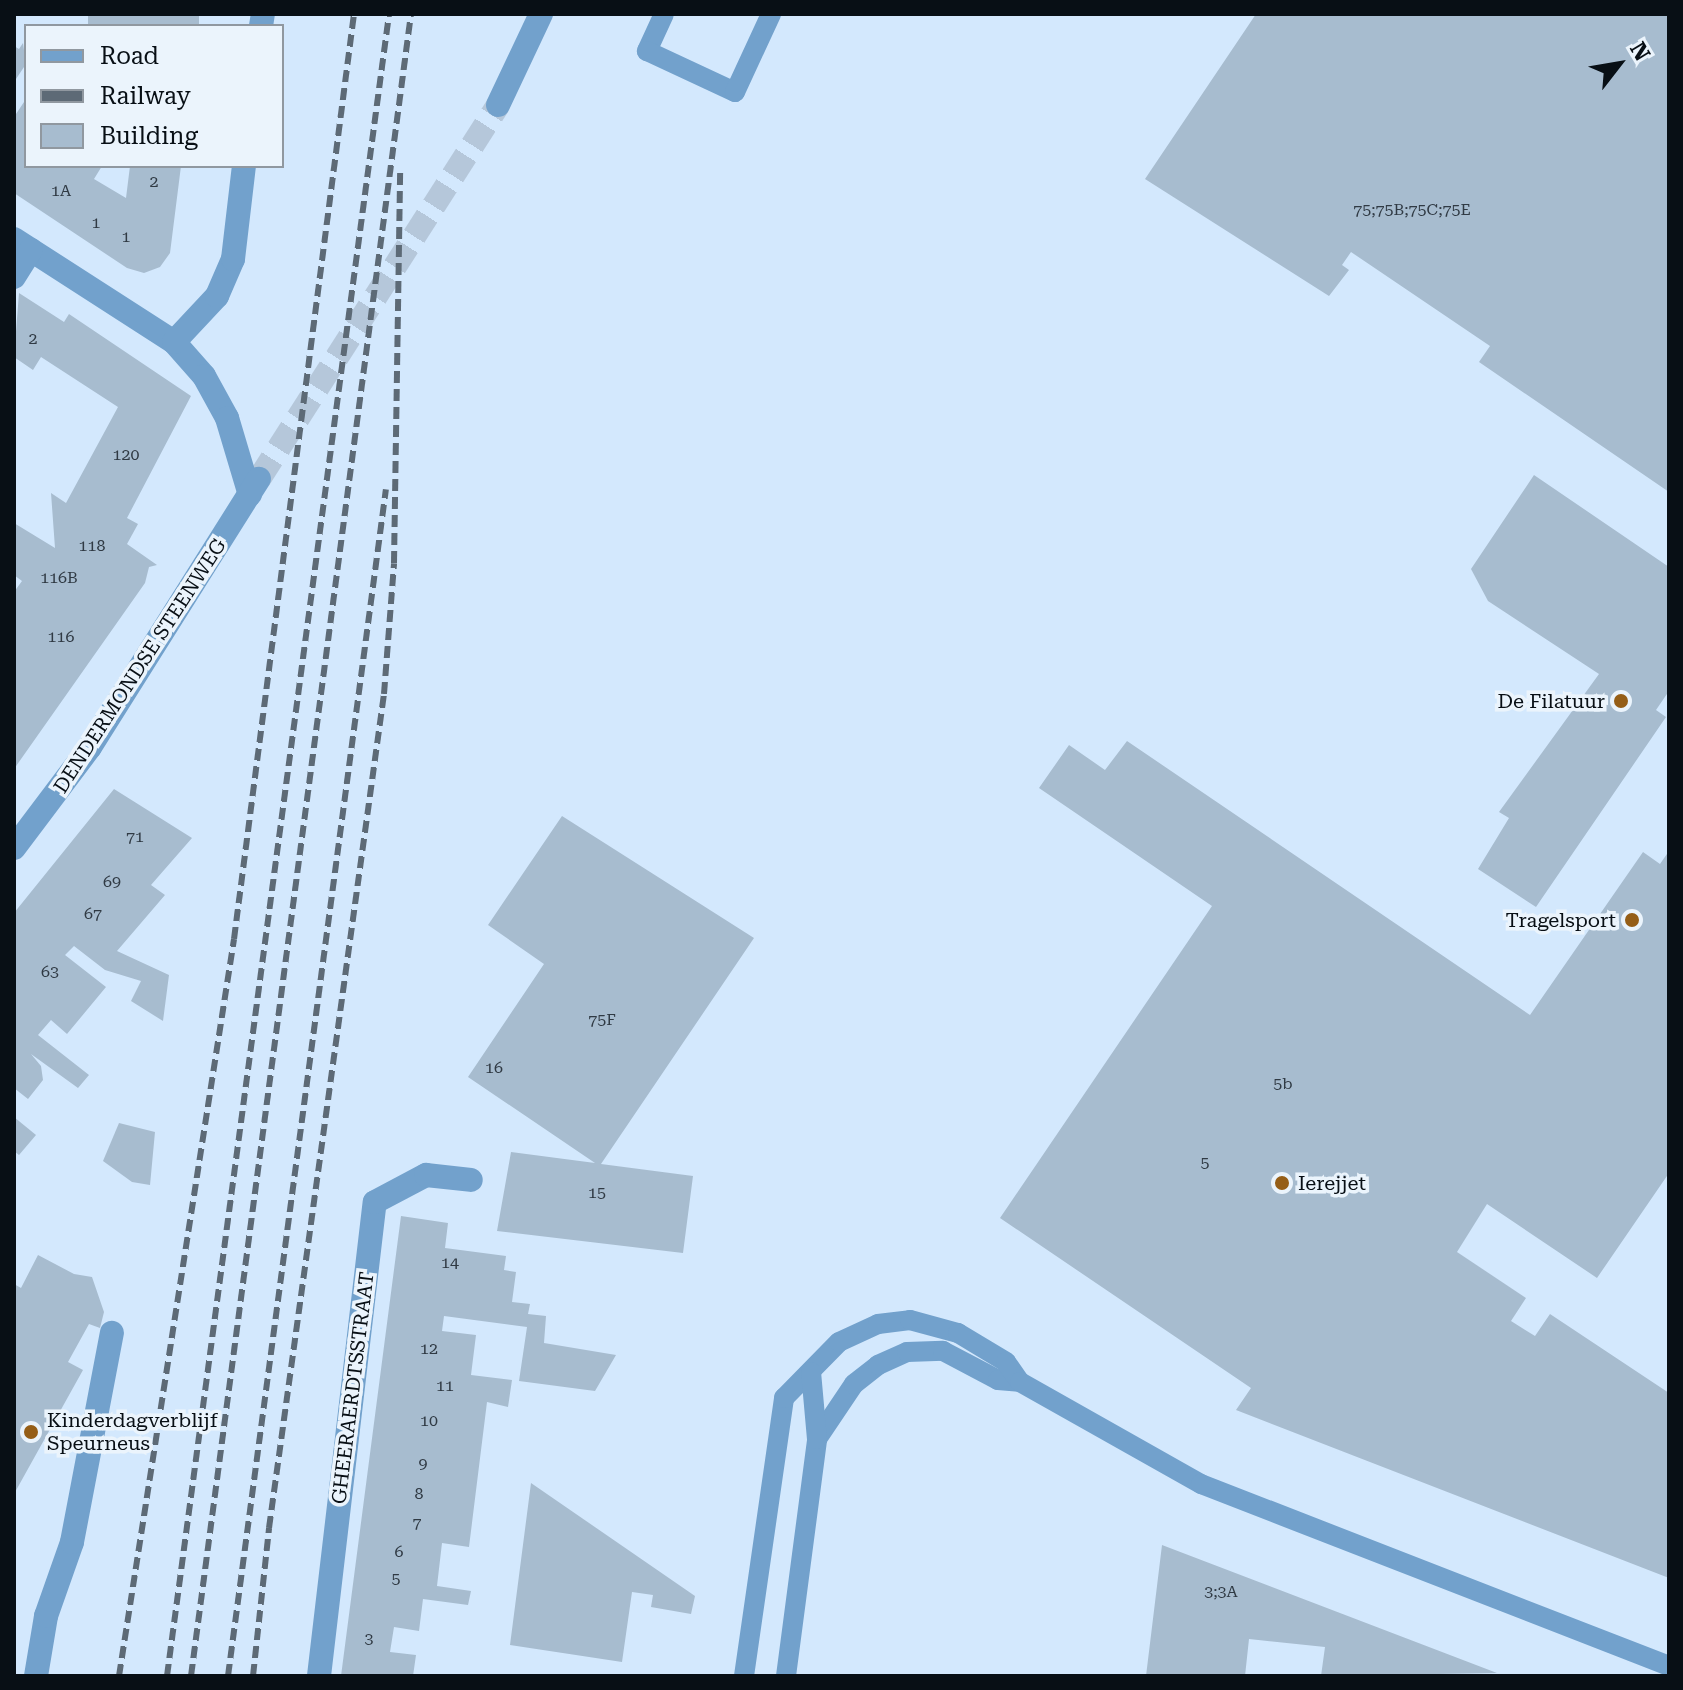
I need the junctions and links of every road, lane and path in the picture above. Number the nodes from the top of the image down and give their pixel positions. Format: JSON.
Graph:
{"nodes":[{"id":1,"x":541,"y":14,"type":"edge"},
{"id":2,"x":664,"y":14,"type":"edge"},
{"id":3,"x":771,"y":14,"type":"edge"},
{"id":4,"x":498,"y":105,"type":"tunnel mouth"},
{"id":5,"x":244,"y":168,"type":"edge"},
{"id":6,"x":23,"y":245,"type":"edge"},
{"id":7,"x":14,"y":277,"type":"edge"},
{"id":8,"x":174,"y":342,"type":"junction"},
{"id":9,"x":14,"y":848,"type":"edge"},
{"id":10,"x":471,"y":1180,"type":"dead end"},
{"id":11,"x":112,"y":1333,"type":"dead end"},
{"id":12,"x":811,"y":1372,"type":"junction"},
{"id":13,"x":1020,"y":1382,"type":"junction"},
{"id":14,"x":817,"y":1439,"type":"junction"},
{"id":15,"x":1669,"y":1666,"type":"edge"},
{"id":16,"x":36,"y":1676,"type":"edge"},
{"id":17,"x":319,"y":1676,"type":"edge"},
{"id":18,"x":744,"y":1676,"type":"edge"},
{"id":19,"x":786,"y":1676,"type":"edge"}],
"edges":[{"from":1,"to":4,"type":"street"},
{"from":2,"to":3,"type":"lane"},
{"from":5,"to":8,"type":"street"},
{"from":6,"to":7,"type":"street"},
{"from":6,"to":8,"type":"street"},
{"from":8,"to":9,"type":"street","name":"DENDERMONDSE STEENWEG"},
{"from":10,"to":17,"type":"street","name":"GHEERAERDTSSTRAAT"},
{"from":11,"to":16,"type":"street"},
{"from":12,"to":13,"type":"lane"},
{"from":12,"to":14,"type":"lane"},
{"from":12,"to":18,"type":"lane"},
{"from":13,"to":14,"type":"lane"},
{"from":13,"to":15,"type":"lane"},
{"from":14,"to":19,"type":"lane"}]}
